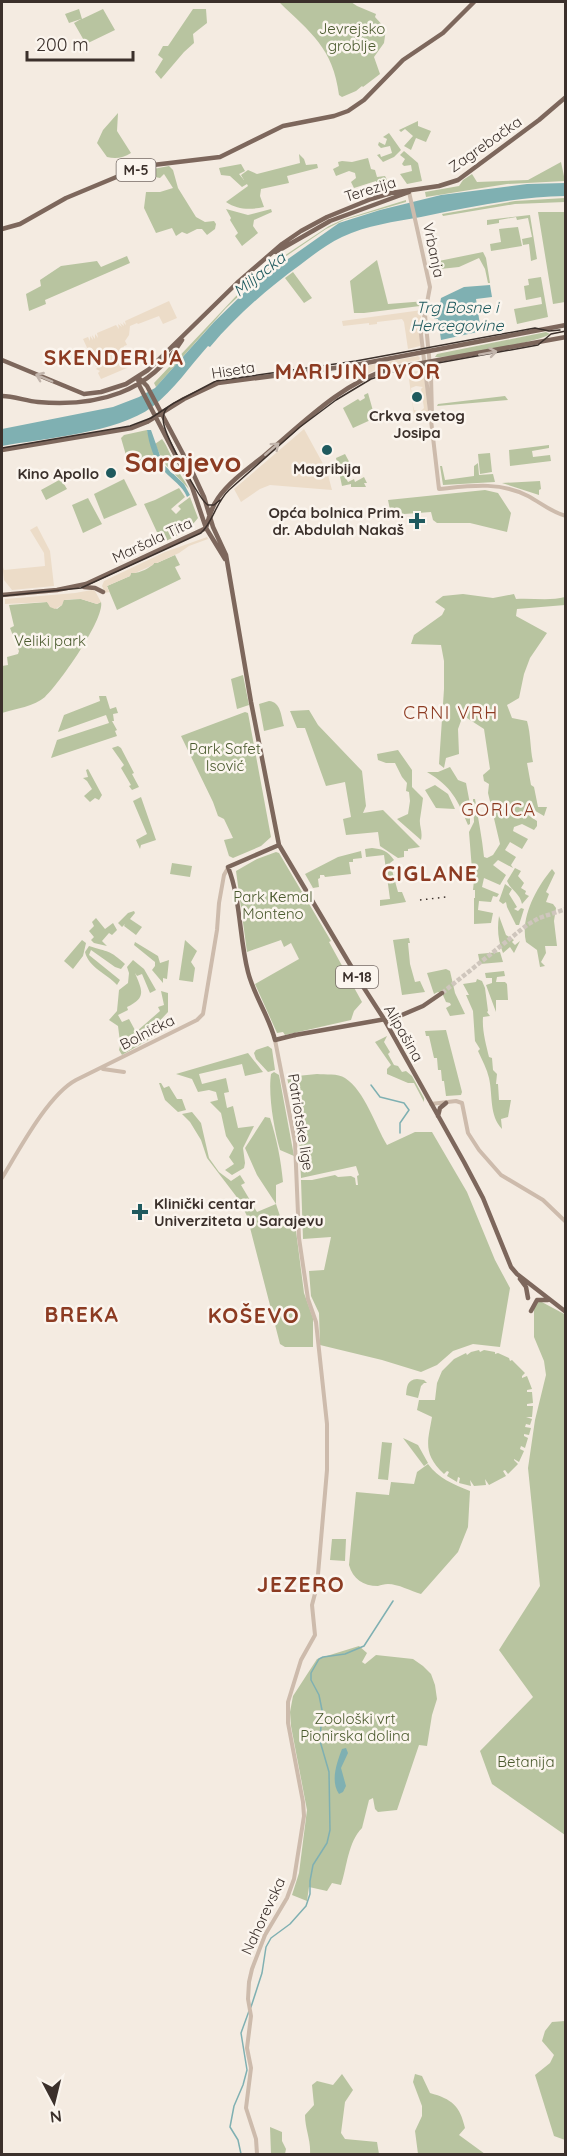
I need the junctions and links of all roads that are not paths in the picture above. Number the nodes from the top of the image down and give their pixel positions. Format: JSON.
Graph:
{"nodes":[{"id":1,"x":474,"y":2,"type":"edge"},
{"id":2,"x":566,"y":97,"type":"edge"},
{"id":3,"x":409,"y":192,"type":"junction"},
{"id":4,"x":2,"y":230,"type":"edge"},
{"id":5,"x":566,"y":325,"type":"edge"},
{"id":6,"x":187,"y":332,"type":"junction"},
{"id":7,"x":566,"y":338,"type":"edge"},
{"id":8,"x":426,"y":352,"type":"junction"},
{"id":9,"x":2,"y":360,"type":"edge"},
{"id":10,"x":427,"y":363,"type":"junction"},
{"id":11,"x":138,"y":377,"type":"junction"},
{"id":12,"x":142,"y":383,"type":"junction"},
{"id":13,"x":73,"y":391,"type":"junction"},
{"id":14,"x":2,"y":396,"type":"edge"},
{"id":15,"x":74,"y":401,"type":"junction"},
{"id":16,"x":159,"y":415,"type":"junction"},
{"id":17,"x":2,"y":450,"type":"edge"},
{"id":18,"x":198,"y":507,"type":"junction"},
{"id":19,"x":209,"y":514,"type":"junction"},
{"id":20,"x":566,"y":516,"type":"edge"},
{"id":21,"x":206,"y":528,"type":"junction"},
{"id":22,"x":228,"y":567,"type":"junction"},
{"id":23,"x":79,"y":587,"type":"junction"},
{"id":24,"x":102,"y":592,"type":"dead end"},
{"id":25,"x":2,"y":595,"type":"edge"},
{"id":26,"x":279,"y":845,"type":"junction"},
{"id":27,"x":228,"y":867,"type":"junction"},
{"id":28,"x":442,"y":993,"type":"tunnel mouth"},
{"id":29,"x":275,"y":1040,"type":"junction"},
{"id":30,"x":100,"y":1069,"type":"junction"},
{"id":31,"x":124,"y":1072,"type":"dead end"},
{"id":32,"x":446,"y":1102,"type":"junction"},
{"id":33,"x":432,"y":1104,"type":"junction"},
{"id":34,"x":438,"y":1116,"type":"junction"},
{"id":35,"x":2,"y":1178,"type":"edge"},
{"id":36,"x":566,"y":1222,"type":"edge"},
{"id":37,"x":517,"y":1274,"type":"junction"},
{"id":38,"x":528,"y":1298,"type":"dead end"},
{"id":39,"x":550,"y":1301,"type":"junction"},
{"id":40,"x":531,"y":1311,"type":"dead end"},
{"id":41,"x":566,"y":1312,"type":"edge"},
{"id":42,"x":320,"y":1550,"type":"joint"},
{"id":43,"x":257,"y":2154,"type":"edge"}],
"edges":[{"from":1,"to":4,"type":"main road","number":"M-5"},
{"from":2,"to":3,"type":"main road","name":"Zagrebačka"},
{"from":3,"to":6,"type":"main road","name":"Terezija"},
{"from":3,"to":8,"type":"street","name":"Vrbanja"},
{"from":5,"to":8,"type":"main road","name":"Hiseta"},
{"from":6,"to":11,"type":"main road","name":"Terezija"},
{"from":6,"to":12,"type":"main road","name":"Terezija"},
{"from":10,"to":7,"type":"main road","name":"Maršala Tita","one_way":true},
{"from":8,"to":10,"type":"street","name":"Vrbanja"},
{"from":8,"to":16,"type":"main road","name":"Hiseta"},
{"from":13,"to":9,"type":"main road","one_way":true},
{"from":19,"to":10,"type":"main road","name":"Maršala Tita","one_way":true},
{"from":10,"to":20,"type":"street","name":"Vrbanja"},
{"from":11,"to":12,"type":"main road"},
{"from":11,"to":13,"type":"main road"},
{"from":12,"to":15,"type":"main road","name":"Terezija"},
{"from":12,"to":16,"type":"main road"},
{"from":12,"to":16,"type":"main road"},
{"from":13,"to":15,"type":"main road"},
{"from":14,"to":15,"type":"main road","name":"Terezija"},
{"from":16,"to":17,"type":"main road","name":"Hiseta"},
{"from":16,"to":18,"type":"main road","number":"M-18"},
{"from":16,"to":19,"type":"main road","number":"M-18"},
{"from":18,"to":19,"type":"main road"},
{"from":18,"to":21,"type":"main road","number":"M-18"},
{"from":19,"to":21,"type":"main road","name":"Maršala Tita"},
{"from":19,"to":22,"type":"main road","name":"Alipašina","number":"M-18"},
{"from":21,"to":22,"type":"main road","name":"Alipašina","number":"M-18"},
{"from":21,"to":23,"type":"main road","name":"Maršala Tita"},
{"from":22,"to":26,"type":"main road","name":"Alipašina","number":"M-18"},
{"from":23,"to":24,"type":"main road"},
{"from":23,"to":25,"type":"main road","name":"Maršala Tita"},
{"from":26,"to":27,"type":"main road"},
{"from":26,"to":33,"type":"main road","name":"Alipašina","number":"M-18"},
{"from":27,"to":29,"type":"main road","name":"Patriotske lige"},
{"from":27,"to":30,"type":"street","name":"Bolnička"},
{"from":28,"to":29,"type":"main road","bridge":true},
{"from":29,"to":42,"type":"street","name":"Patriotske lige"},
{"from":30,"to":31,"type":"street"},
{"from":30,"to":35,"type":"street","name":"Bolnička"},
{"from":32,"to":33,"type":"street"},
{"from":32,"to":34,"type":"main road"},
{"from":32,"to":36,"type":"street"},
{"from":33,"to":34,"type":"main road","name":"Alipašina","number":"M-18"},
{"from":34,"to":37,"type":"main road","name":"Alipašina","number":"M-18"},
{"from":37,"to":38,"type":"main road"},
{"from":37,"to":39,"type":"main road","name":"Alipašina","number":"M-18"},
{"from":39,"to":40,"type":"main road"},
{"from":39,"to":41,"type":"main road","name":"Alipašina","number":"M-18"},
{"from":42,"to":43,"type":"street","name":"Nahorevska"}]}
